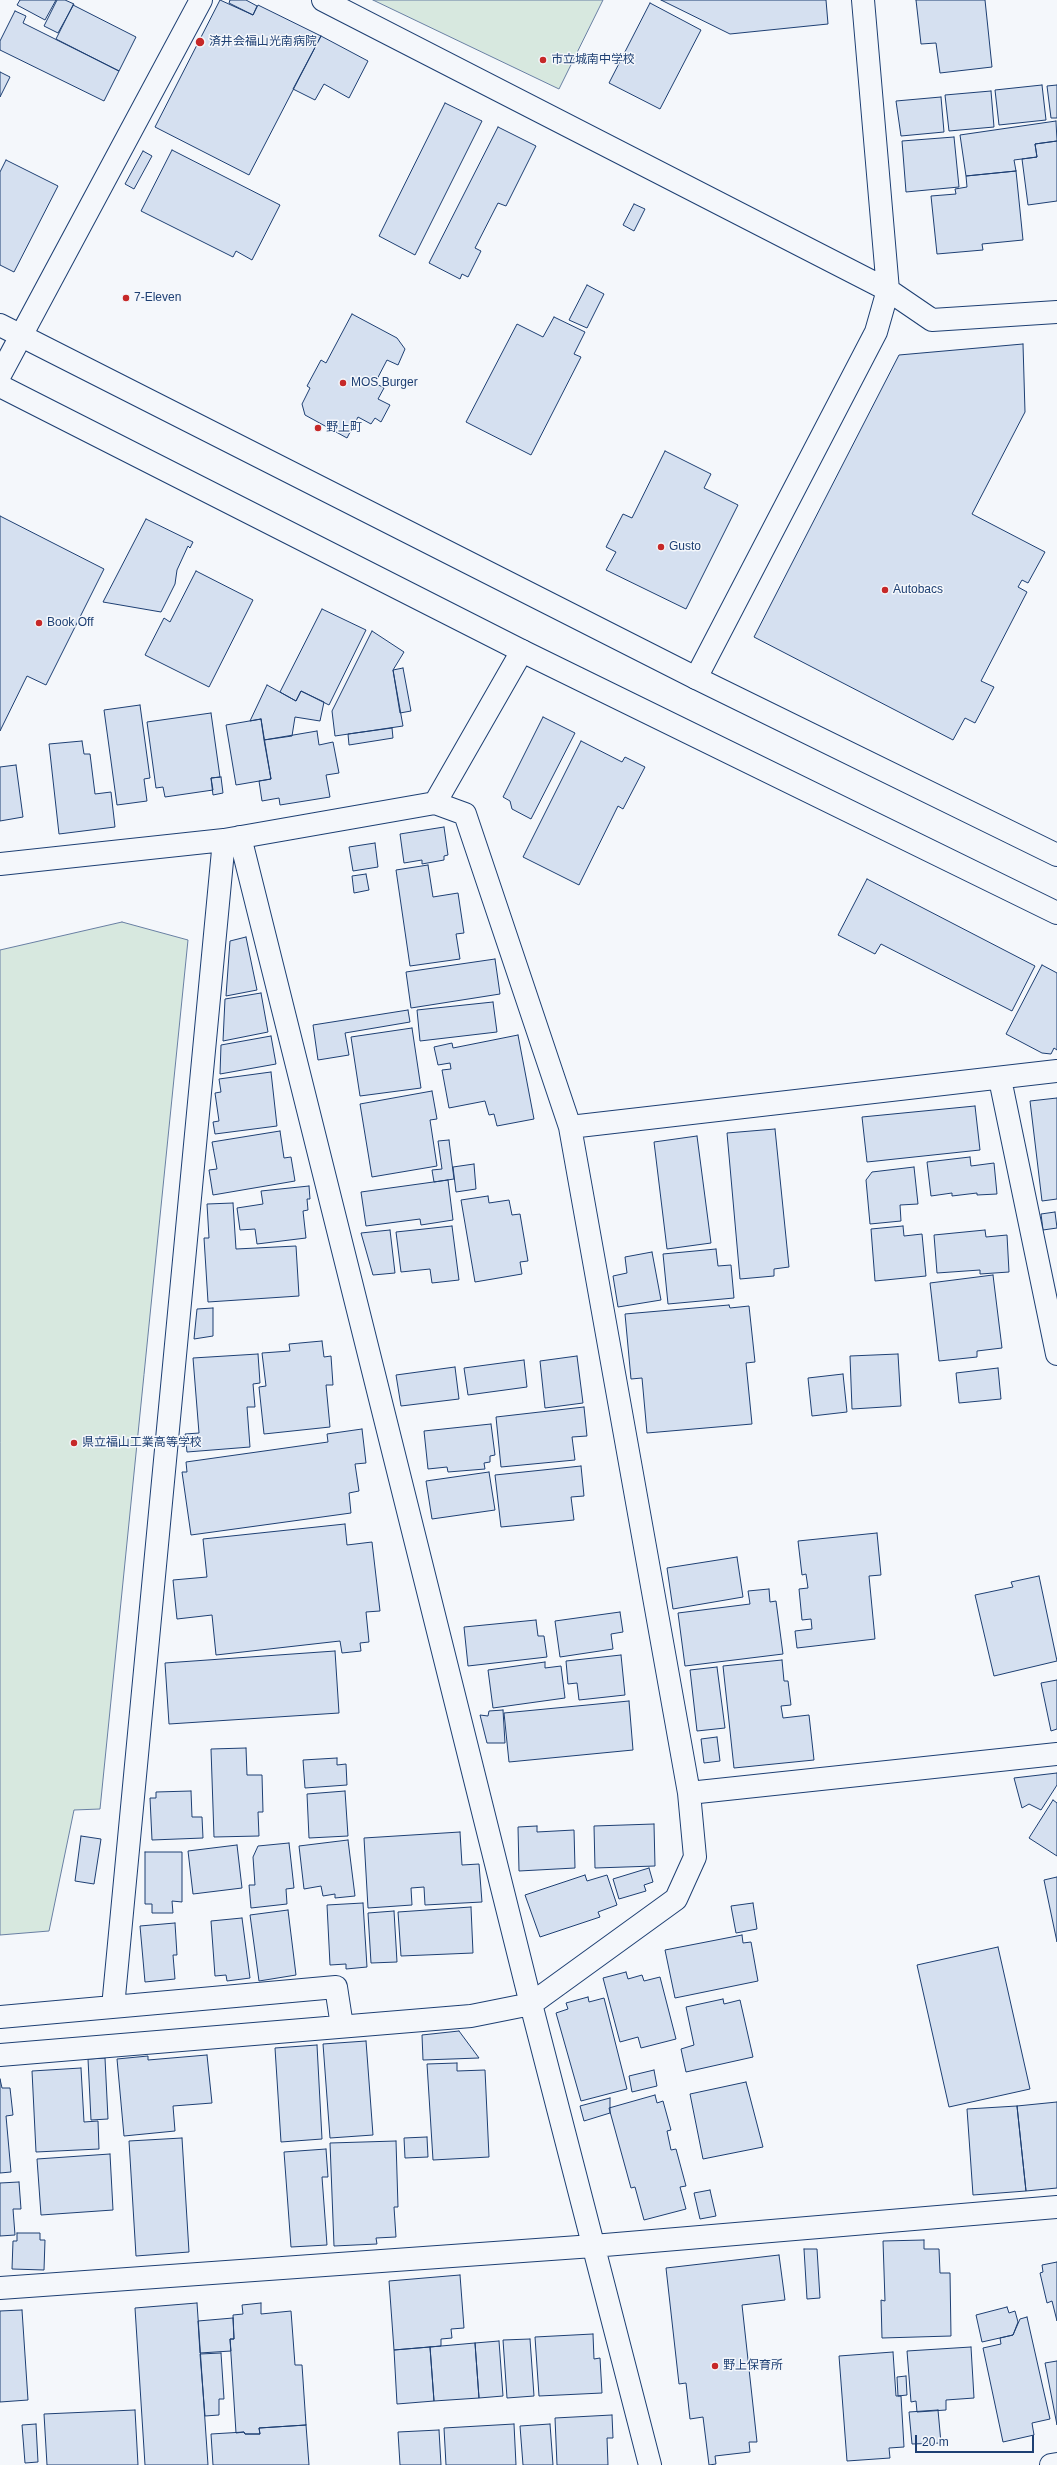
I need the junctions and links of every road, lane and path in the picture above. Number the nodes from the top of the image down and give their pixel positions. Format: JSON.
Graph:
{"nodes":[{"id":1,"x":201,"y":0,"type":"edge"},
{"id":2,"x":323,"y":0,"type":"edge"},
{"id":3,"x":863,"y":0,"type":"edge"},
{"id":4,"x":888,"y":290,"type":"junction"},
{"id":5,"x":1057,"y":312,"type":"edge"},
{"id":6,"x":0,"y":325,"type":"edge"},
{"id":7,"x":20,"y":335,"type":"junction"},
{"id":8,"x":0,"y":376,"type":"edge"},
{"id":9,"x":0,"y":386,"type":"edge"},
{"id":10,"x":522,"y":651,"type":"junction"},
{"id":11,"x":696,"y":678,"type":"junction"},
{"id":12,"x":436,"y":803,"type":"junction"},
{"id":13,"x":232,"y":838,"type":"junction"},
{"id":14,"x":1057,"y":855,"type":"edge"},
{"id":15,"x":0,"y":864,"type":"edge"},
{"id":16,"x":1057,"y":913,"type":"edge"},
{"id":17,"x":1057,"y":1071,"type":"edge"},
{"id":18,"x":1000,"y":1079,"type":"junction"},
{"id":19,"x":570,"y":1127,"type":"junction"},
{"id":20,"x":1057,"y":1354,"type":"edge"},
{"id":21,"x":1057,"y":1754,"type":"edge"},
{"id":22,"x":689,"y":1793,"type":"junction"},
{"id":23,"x":531,"y":2004,"type":"junction"},
{"id":24,"x":113,"y":2007,"type":"junction"},
{"id":25,"x":0,"y":2017,"type":"edge"},
{"id":26,"x":342,"y":2026,"type":"junction"},
{"id":27,"x":0,"y":2055,"type":"edge"},
{"id":28,"x":1057,"y":2207,"type":"edge"},
{"id":29,"x":593,"y":2246,"type":"junction"},
{"id":30,"x":0,"y":2288,"type":"edge"},
{"id":31,"x":1057,"y":2464,"type":"edge"},
{"id":32,"x":650,"y":2465,"type":"edge"},
{"id":33,"x":1050,"y":2465,"type":"edge"}],
"edges":[{"from":1,"to":7,"type":"street"},
{"from":2,"to":4,"type":"street"},
{"from":3,"to":4,"type":"street"},
{"from":4,"to":5,"type":"street"},
{"from":4,"to":11,"type":"street"},
{"from":6,"to":7,"type":"street"},
{"from":7,"to":8,"type":"street"},
{"from":7,"to":11,"type":"street"},
{"from":9,"to":10,"type":"street"},
{"from":10,"to":12,"type":"street"},
{"from":10,"to":16,"type":"street"},
{"from":11,"to":14,"type":"street"},
{"from":12,"to":13,"type":"street"},
{"from":12,"to":19,"type":"street"},
{"from":13,"to":15,"type":"street"},
{"from":13,"to":23,"type":"street"},
{"from":13,"to":24,"type":"street"},
{"from":17,"to":18,"type":"street"},
{"from":18,"to":19,"type":"street"},
{"from":18,"to":20,"type":"street"},
{"from":19,"to":22,"type":"street"},
{"from":21,"to":22,"type":"street"},
{"from":22,"to":23,"type":"street"},
{"from":23,"to":26,"type":"street"},
{"from":23,"to":29,"type":"street"},
{"from":24,"to":25,"type":"street"},
{"from":24,"to":26,"type":"street"},
{"from":26,"to":27,"type":"street"},
{"from":28,"to":29,"type":"street"},
{"from":29,"to":30,"type":"street"},
{"from":29,"to":32,"type":"street"},
{"from":31,"to":33,"type":"street"}]}
